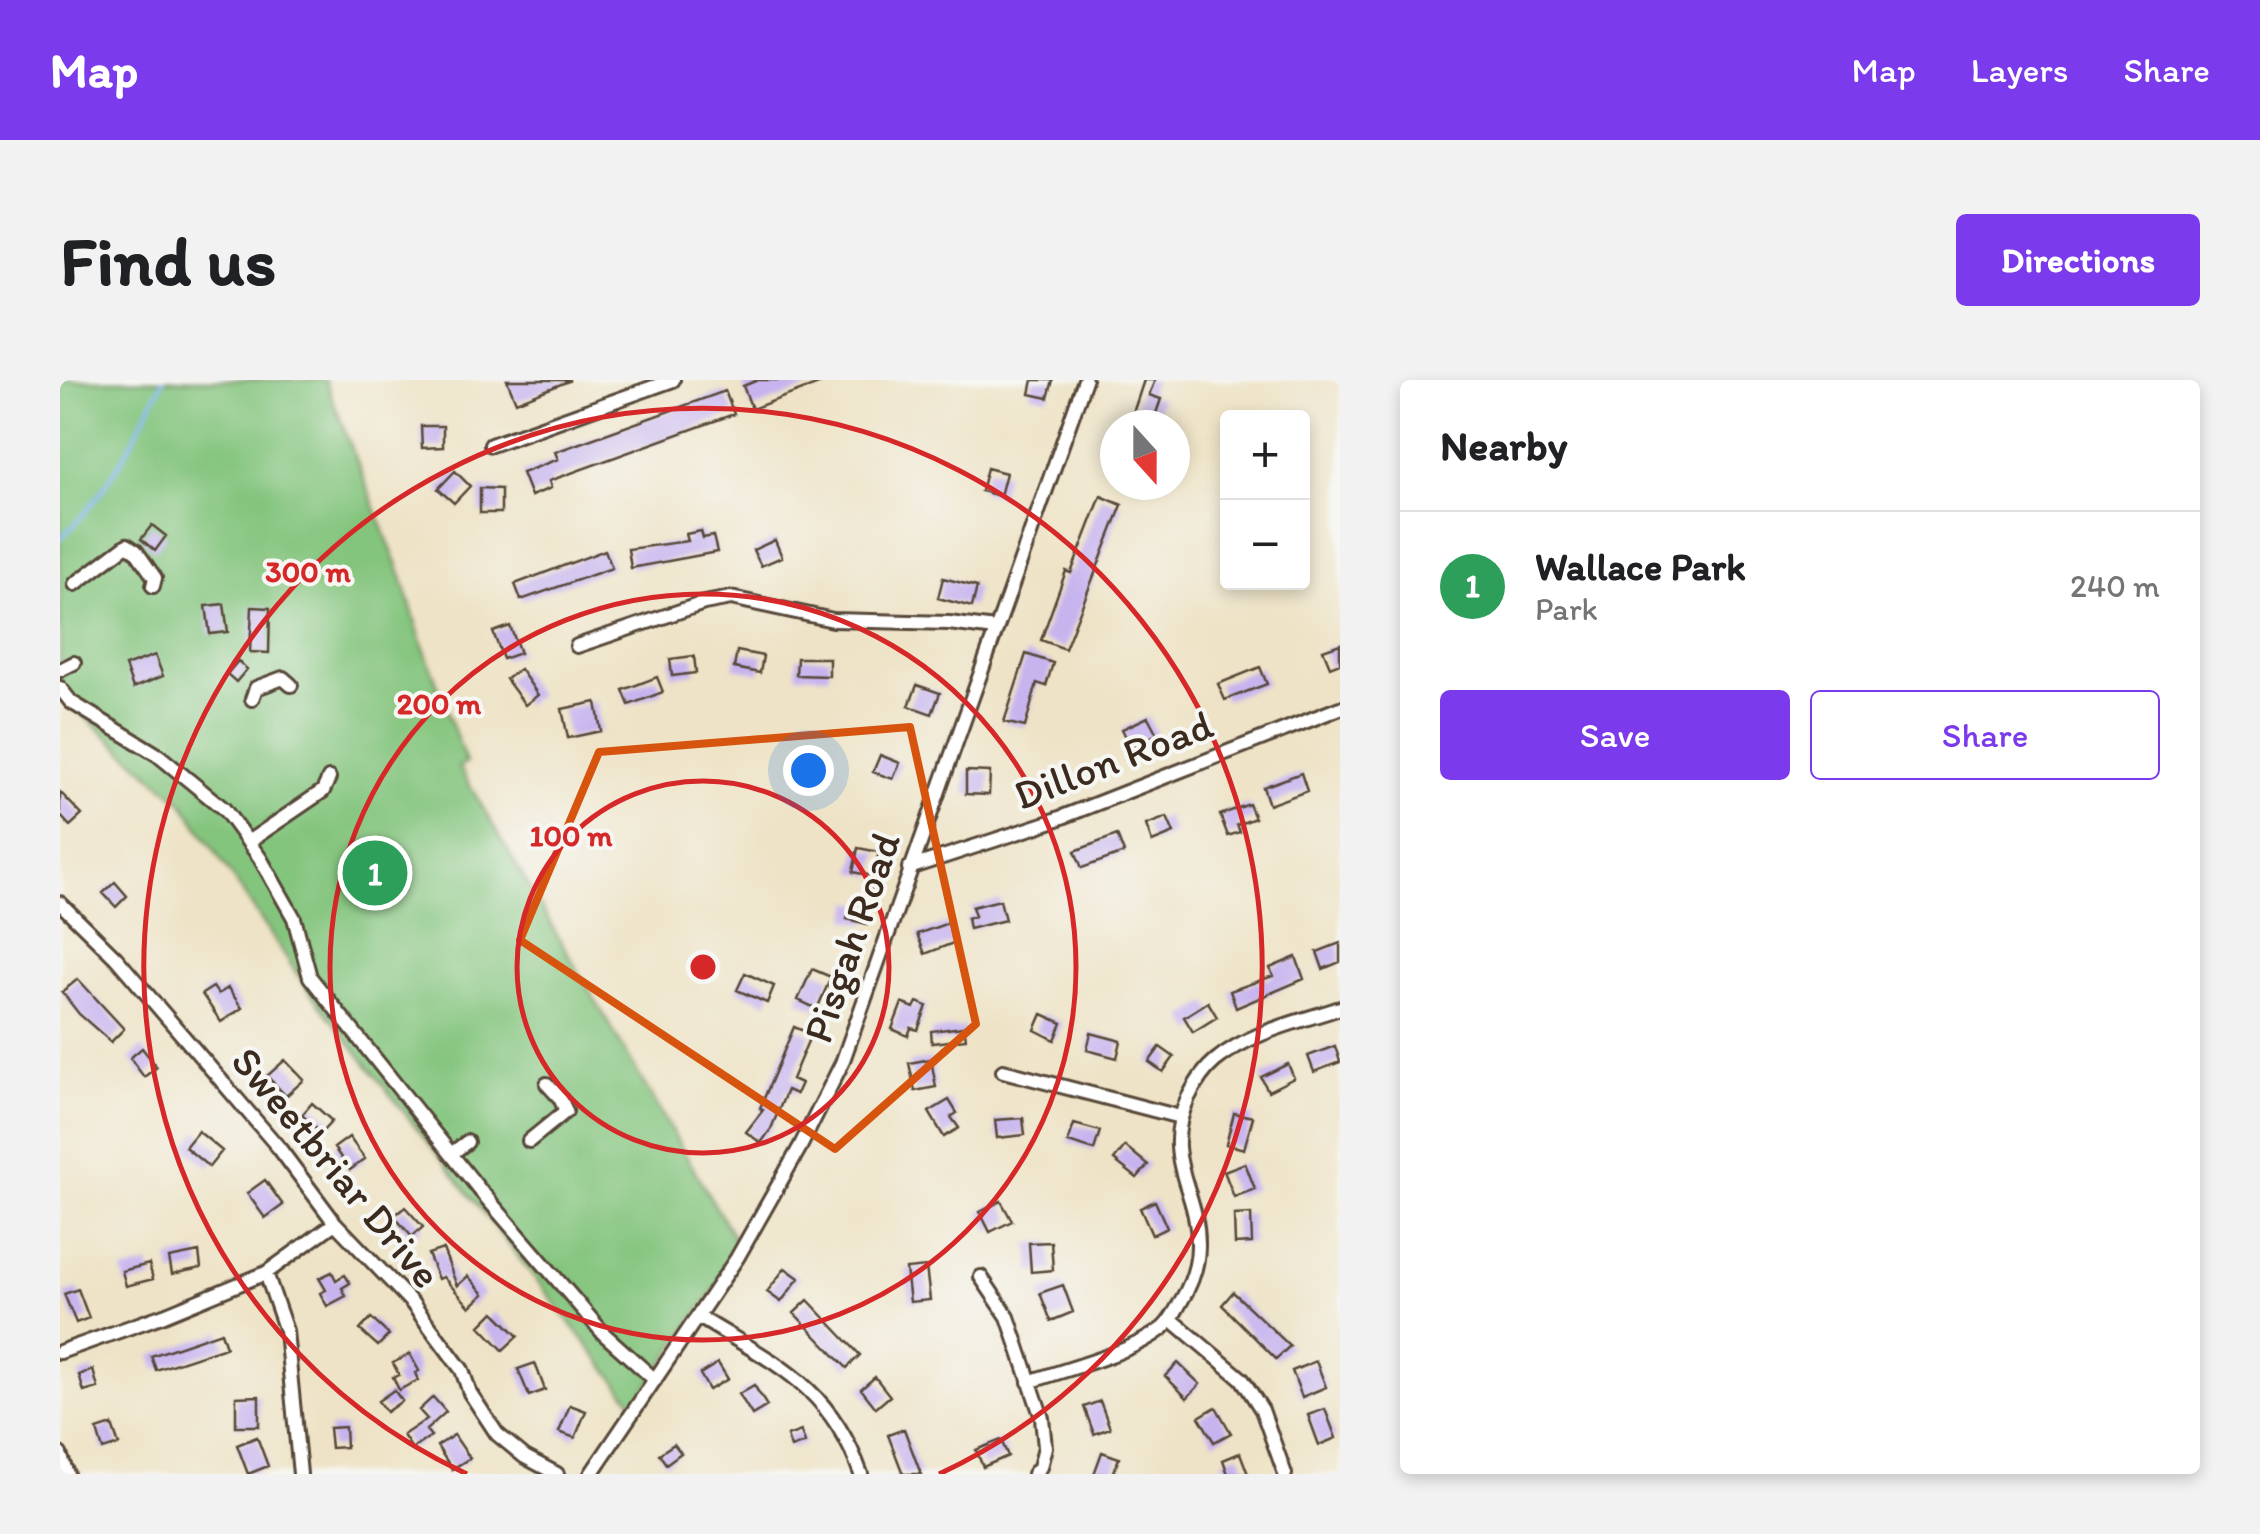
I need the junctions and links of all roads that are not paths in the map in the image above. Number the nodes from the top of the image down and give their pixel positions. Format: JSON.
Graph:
{"nodes":[{"id":1,"x":672,"y":380,"type":"edge"},
{"id":2,"x":1085,"y":380,"type":"edge"},
{"id":3,"x":491,"y":445,"type":"dead end"},
{"id":4,"x":75,"y":584,"type":"dead end"},
{"id":5,"x":153,"y":586,"type":"dead end"},
{"id":6,"x":995,"y":629,"type":"junction"},
{"id":7,"x":577,"y":646,"type":"dead end"},
{"id":8,"x":74,"y":663,"type":"dead end"},
{"id":9,"x":60,"y":670,"type":"edge"},
{"id":10,"x":291,"y":685,"type":"dead end"},
{"id":11,"x":60,"y":688,"type":"edge"},
{"id":12,"x":252,"y":700,"type":"dead end"},
{"id":13,"x":1340,"y":708,"type":"edge"},
{"id":14,"x":330,"y":778,"type":"dead end"},
{"id":15,"x":248,"y":842,"type":"junction"},
{"id":16,"x":910,"y":868,"type":"junction"},
{"id":17,"x":60,"y":904,"type":"edge"},
{"id":18,"x":1340,"y":1008,"type":"edge"},
{"id":19,"x":1003,"y":1071,"type":"dead end"},
{"id":20,"x":547,"y":1084,"type":"dead end"},
{"id":21,"x":1180,"y":1117,"type":"junction"},
{"id":22,"x":529,"y":1141,"type":"dead end"},
{"id":23,"x":467,"y":1142,"type":"dead end"},
{"id":24,"x":451,"y":1154,"type":"junction"},
{"id":25,"x":335,"y":1222,"type":"junction"},
{"id":26,"x":266,"y":1273,"type":"junction"},
{"id":27,"x":980,"y":1276,"type":"dead end"},
{"id":28,"x":699,"y":1317,"type":"junction"},
{"id":29,"x":1171,"y":1319,"type":"junction"},
{"id":30,"x":60,"y":1352,"type":"edge"},
{"id":31,"x":654,"y":1380,"type":"junction"},
{"id":32,"x":1029,"y":1382,"type":"junction"},
{"id":33,"x":60,"y":1454,"type":"edge"},
{"id":34,"x":68,"y":1474,"type":"edge"},
{"id":35,"x":300,"y":1474,"type":"edge"},
{"id":36,"x":557,"y":1474,"type":"edge"},
{"id":37,"x":591,"y":1474,"type":"edge"},
{"id":38,"x":861,"y":1474,"type":"edge"},
{"id":39,"x":1034,"y":1474,"type":"edge"},
{"id":40,"x":1286,"y":1474,"type":"edge"}],
"edges":[{"from":1,"to":3,"type":"street"},
{"from":2,"to":6,"type":"street","name":"Pisgah Road"},
{"from":4,"to":5,"type":"street"},
{"from":6,"to":7,"type":"street"},
{"from":6,"to":16,"type":"street","name":"Pisgah Road"},
{"from":8,"to":9,"type":"street"},
{"from":10,"to":12,"type":"street"},
{"from":11,"to":15,"type":"street"},
{"from":13,"to":16,"type":"street","name":"Dillon Road"},
{"from":14,"to":15,"type":"street"},
{"from":15,"to":24,"type":"street"},
{"from":16,"to":28,"type":"street","name":"Pisgah Road"},
{"from":17,"to":25,"type":"street","name":"Sweetbriar Drive"},
{"from":18,"to":21,"type":"street"},
{"from":19,"to":21,"type":"street"},
{"from":20,"to":22,"type":"street"},
{"from":21,"to":29,"type":"street"},
{"from":23,"to":24,"type":"street"},
{"from":24,"to":31,"type":"street"},
{"from":25,"to":26,"type":"street"},
{"from":25,"to":36,"type":"street","name":"Sweetbriar Drive"},
{"from":26,"to":30,"type":"street"},
{"from":26,"to":35,"type":"street"},
{"from":27,"to":32,"type":"street"},
{"from":28,"to":31,"type":"street","name":"Pisgah Road"},
{"from":28,"to":38,"type":"street"},
{"from":29,"to":32,"type":"street"},
{"from":29,"to":40,"type":"street"},
{"from":31,"to":37,"type":"street","name":"Pisgah Road"},
{"from":32,"to":39,"type":"street"},
{"from":33,"to":34,"type":"street"}]}
